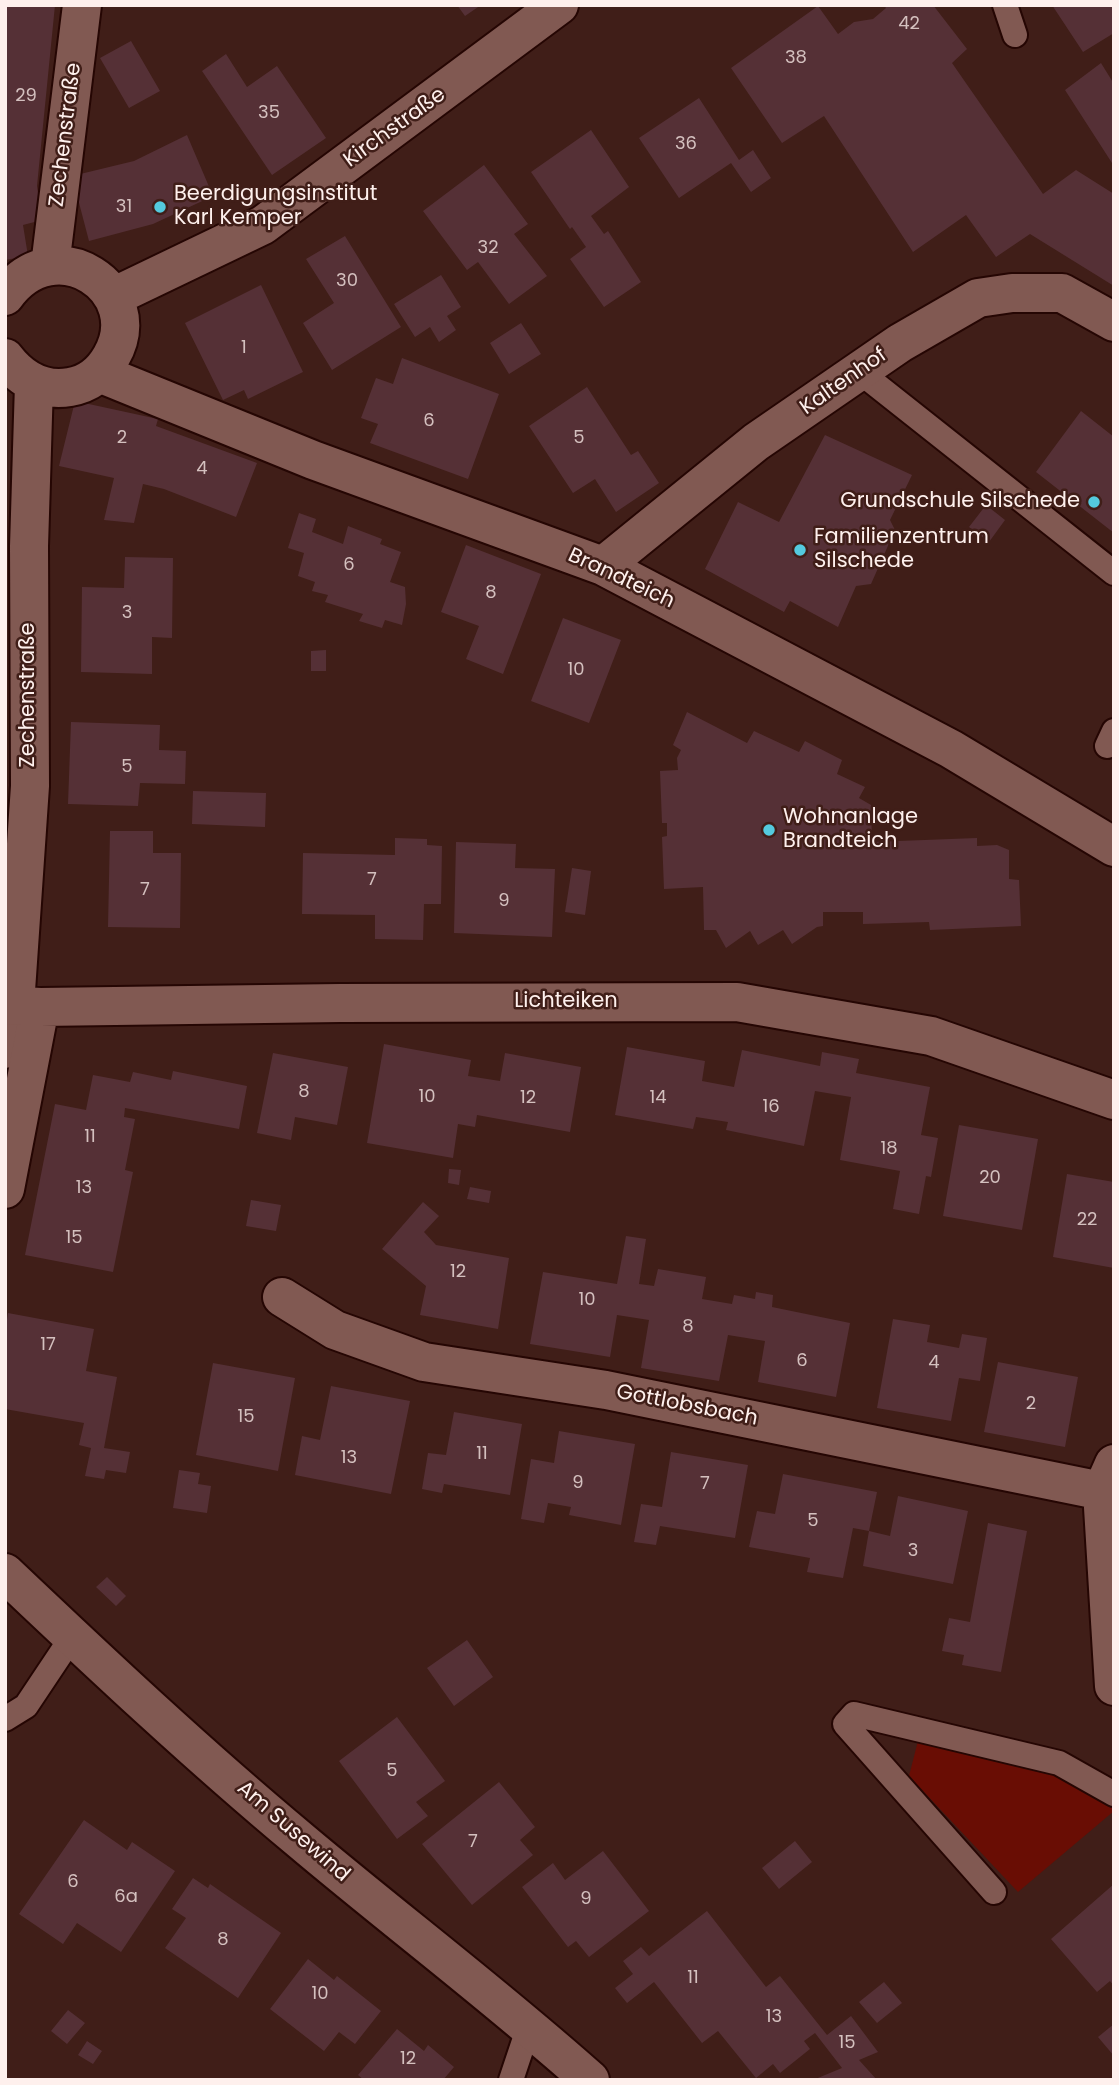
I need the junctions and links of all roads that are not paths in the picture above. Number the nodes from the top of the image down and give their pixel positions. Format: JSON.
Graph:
{"nodes":[{"id":1,"x":82,"y":5,"type":"edge"},
{"id":2,"x":559,"y":5,"type":"edge"},
{"id":3,"x":1005,"y":5,"type":"edge"},
{"id":4,"x":1015,"y":35,"type":"dead end"},
{"id":5,"x":50,"y":266,"type":"junction"},
{"id":6,"x":5,"y":296,"type":"edge"},
{"id":7,"x":113,"y":297,"type":"junction"},
{"id":8,"x":1114,"y":322,"type":"edge"},
{"id":9,"x":5,"y":358,"type":"edge"},
{"id":10,"x":860,"y":372,"type":"junction"},
{"id":11,"x":99,"y":373,"type":"junction"},
{"id":12,"x":34,"y":384,"type":"junction"},
{"id":13,"x":603,"y":566,"type":"junction"},
{"id":14,"x":1114,"y":573,"type":"edge"},
{"id":15,"x":1114,"y":847,"type":"edge"},
{"id":16,"x":20,"y":1006,"type":"edge"},
{"id":17,"x":5,"y":1056,"type":"edge"},
{"id":18,"x":1114,"y":1100,"type":"edge"},
{"id":19,"x":5,"y":1189,"type":"edge"},
{"id":20,"x":282,"y":1297,"type":"dead end"},
{"id":21,"x":1108,"y":1478,"type":"edge"},
{"id":22,"x":5,"y":1573,"type":"edge"},
{"id":23,"x":72,"y":1637,"type":"junction"},
{"id":24,"x":1114,"y":1686,"type":"edge"},
{"id":25,"x":5,"y":1719,"type":"edge"},
{"id":26,"x":1114,"y":1794,"type":"edge"},
{"id":27,"x":994,"y":1892,"type":"dead end"},
{"id":28,"x":529,"y":2026,"type":"junction"},
{"id":29,"x":511,"y":2080,"type":"edge"},
{"id":30,"x":590,"y":2080,"type":"edge"}],
"edges":[{"from":1,"to":5,"type":"street","name":"Zechenstraße"},
{"from":2,"to":7,"type":"street","name":"Kirchstraße"},
{"from":3,"to":4,"type":"lane"},
{"from":5,"to":6,"type":"street"},
{"from":5,"to":7,"type":"street"},
{"from":7,"to":11,"type":"street"},
{"from":8,"to":10,"type":"street","name":"Kaltenhof"},
{"from":9,"to":12,"type":"street"},
{"from":10,"to":13,"type":"street","name":"Kaltenhof"},
{"from":10,"to":14,"type":"lane"},
{"from":11,"to":12,"type":"street"},
{"from":11,"to":13,"type":"street","name":"Brandteich"},
{"from":12,"to":16,"type":"street","name":"Zechenstraße"},
{"from":13,"to":15,"type":"street","name":"Brandteich"},
{"from":16,"to":17,"type":"lane"},
{"from":16,"to":18,"type":"street","name":"Lichteiken"},
{"from":16,"to":19,"type":"street","name":"Zechenstraße"},
{"from":20,"to":21,"type":"street","name":"Gottlobsbach"},
{"from":21,"to":24,"type":"street"},
{"from":22,"to":23,"type":"street","name":"Am Susewind"},
{"from":23,"to":25,"type":"lane"},
{"from":23,"to":28,"type":"street","name":"Am Susewind"},
{"from":26,"to":27,"type":"lane"},
{"from":28,"to":29,"type":"lane"},
{"from":28,"to":30,"type":"street","name":"Am Susewind"}]}
